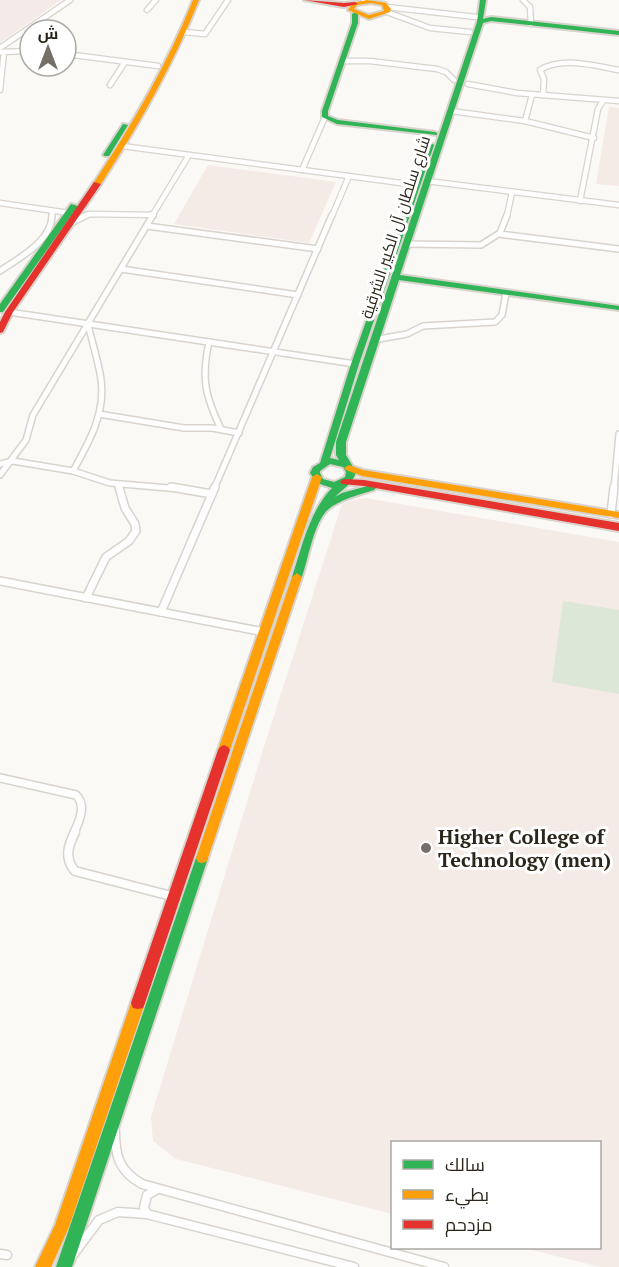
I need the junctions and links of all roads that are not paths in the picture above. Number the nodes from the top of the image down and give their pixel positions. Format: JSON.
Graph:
{"nodes":[{"id":1,"x":69,"y":0,"type":"edge"},
{"id":2,"x":156,"y":0,"type":"edge"},
{"id":3,"x":191,"y":0,"type":"edge"},
{"id":4,"x":196,"y":0,"type":"edge"},
{"id":5,"x":228,"y":0,"type":"edge"},
{"id":6,"x":307,"y":0,"type":"edge"},
{"id":7,"x":477,"y":0,"type":"edge"},
{"id":8,"x":483,"y":0,"type":"edge"},
{"id":9,"x":523,"y":0,"type":"edge"},
{"id":10,"x":359,"y":6,"type":"edge"},
{"id":11,"x":385,"y":6,"type":"edge"},
{"id":12,"x":147,"y":10,"type":"dead end"},
{"id":13,"x":374,"y":17,"type":"junction"},
{"id":14,"x":483,"y":18,"type":"junction"},
{"id":15,"x":531,"y":24,"type":"junction"},
{"id":16,"x":353,"y":28,"type":"junction"},
{"id":17,"x":184,"y":32,"type":"junction"},
{"id":18,"x":470,"y":32,"type":"junction"},
{"id":19,"x":619,"y":33,"type":"edge"},
{"id":20,"x":1,"y":51,"type":"edge"},
{"id":21,"x":18,"y":51,"type":"edge"},
{"id":22,"x":78,"y":56,"type":"edge"},
{"id":23,"x":342,"y":61,"type":"junction"},
{"id":24,"x":125,"y":62,"type":"junction"},
{"id":25,"x":158,"y":66,"type":"junction"},
{"id":26,"x":619,"y":70,"type":"edge"},
{"id":27,"x":454,"y":80,"type":"junction"},
{"id":28,"x":468,"y":84,"type":"dead end"},
{"id":29,"x":110,"y":85,"type":"dead end"},
{"id":30,"x":0,"y":90,"type":"edge"},
{"id":31,"x":532,"y":95,"type":"junction"},
{"id":32,"x":543,"y":95,"type":"junction"},
{"id":33,"x":603,"y":101,"type":"junction"},
{"id":34,"x":619,"y":101,"type":"edge"},
{"id":35,"x":451,"y":111,"type":"junction"},
{"id":36,"x":326,"y":117,"type":"junction"},
{"id":37,"x":525,"y":121,"type":"junction"},
{"id":38,"x":435,"y":134,"type":"junction"},
{"id":39,"x":594,"y":138,"type":"junction"},
{"id":40,"x":122,"y":146,"type":"junction"},
{"id":41,"x":189,"y":155,"type":"junction"},
{"id":42,"x":302,"y":170,"type":"junction"},
{"id":43,"x":349,"y":176,"type":"junction"},
{"id":44,"x":422,"y":183,"type":"junction"},
{"id":45,"x":512,"y":192,"type":"junction"},
{"id":46,"x":580,"y":201,"type":"junction"},
{"id":47,"x":0,"y":203,"type":"edge"},
{"id":48,"x":619,"y":205,"type":"edge"},
{"id":49,"x":52,"y":211,"type":"junction"},
{"id":50,"x":85,"y":212,"type":"junction"},
{"id":51,"x":153,"y":215,"type":"junction"},
{"id":52,"x":70,"y":218,"type":"junction"},
{"id":53,"x":147,"y":226,"type":"junction"},
{"id":54,"x":499,"y":234,"type":"junction"},
{"id":55,"x":406,"y":244,"type":"junction"},
{"id":56,"x":318,"y":249,"type":"junction"},
{"id":57,"x":619,"y":249,"type":"edge"},
{"id":58,"x":121,"y":268,"type":"junction"},
{"id":59,"x":0,"y":271,"type":"edge"},
{"id":60,"x":394,"y":277,"type":"junction"},
{"id":61,"x":506,"y":292,"type":"junction"},
{"id":62,"x":298,"y":295,"type":"junction"},
{"id":63,"x":619,"y":309,"type":"edge"},
{"id":64,"x":4,"y":311,"type":"edge"},
{"id":65,"x":88,"y":324,"type":"junction"},
{"id":66,"x":0,"y":330,"type":"edge"},
{"id":67,"x":373,"y":340,"type":"junction"},
{"id":68,"x":209,"y":342,"type":"junction"},
{"id":69,"x":273,"y":352,"type":"junction"},
{"id":70,"x":355,"y":364,"type":"junction"},
{"id":71,"x":99,"y":414,"type":"junction"},
{"id":72,"x":221,"y":429,"type":"junction"},
{"id":73,"x":239,"y":433,"type":"junction"},
{"id":74,"x":619,"y":434,"type":"edge"},
{"id":75,"x":13,"y":461,"type":"junction"},
{"id":76,"x":324,"y":463,"type":"junction"},
{"id":77,"x":0,"y":464,"type":"edge"},
{"id":78,"x":347,"y":466,"type":"junction"},
{"id":79,"x":73,"y":471,"type":"junction"},
{"id":80,"x":0,"y":475,"type":"edge"},
{"id":81,"x":317,"y":477,"type":"junction"},
{"id":82,"x":343,"y":483,"type":"junction"},
{"id":83,"x":118,"y":484,"type":"junction"},
{"id":84,"x":383,"y":486,"type":"junction"},
{"id":85,"x":212,"y":494,"type":"junction"},
{"id":86,"x":318,"y":514,"type":"junction"},
{"id":87,"x":615,"y":514,"type":"edge"},
{"id":88,"x":619,"y":527,"type":"edge"},
{"id":89,"x":0,"y":581,"type":"edge"},
{"id":90,"x":86,"y":598,"type":"junction"},
{"id":91,"x":161,"y":612,"type":"junction"},
{"id":92,"x":264,"y":632,"type":"junction"},
{"id":93,"x":0,"y":778,"type":"edge"},
{"id":94,"x":175,"y":897,"type":"junction"},
{"id":95,"x":114,"y":1122,"type":"junction"},
{"id":96,"x":158,"y":1189,"type":"junction"},
{"id":97,"x":147,"y":1214,"type":"junction"},
{"id":98,"x":43,"y":1267,"type":"edge"},
{"id":99,"x":64,"y":1267,"type":"edge"},
{"id":100,"x":354,"y":1267,"type":"edge"},
{"id":101,"x":444,"y":1267,"type":"edge"}],
"edges":[{"from":1,"to":20,"type":"street"},
{"from":2,"to":12,"type":"street"},
{"from":3,"to":25,"type":"main road"},
{"from":4,"to":17,"type":"main road"},
{"from":5,"to":17,"type":"street"},
{"from":6,"to":10,"type":"main road"},
{"from":7,"to":14,"type":"main road","name":"شارع سلطان آل الكبير الشرقية"},
{"from":8,"to":14,"type":"main road","name":"شارع سلطان آل الكبير الشرقية"},
{"from":9,"to":15,"type":"street"},
{"from":10,"to":11,"type":"main road"},
{"from":10,"to":13,"type":"main road"},
{"from":10,"to":16,"type":"main road"},
{"from":11,"to":13,"type":"main road"},
{"from":11,"to":14,"type":"street"},
{"from":11,"to":18,"type":"street"},
{"from":13,"to":16,"type":"main road"},
{"from":14,"to":15,"type":"main road"},
{"from":14,"to":18,"type":"main road","name":"شارع سلطان آل الكبير الشرقية"},
{"from":14,"to":35,"type":"main road","name":"شارع سلطان آل الكبير الشرقية"},
{"from":15,"to":19,"type":"main road"},
{"from":16,"to":23,"type":"main road"},
{"from":17,"to":40,"type":"main road"},
{"from":18,"to":27,"type":"main road","name":"شارع سلطان آل الكبير الشرقية"},
{"from":20,"to":21,"type":"street"},
{"from":20,"to":30,"type":"street"},
{"from":22,"to":24,"type":"street"},
{"from":23,"to":27,"type":"street"},
{"from":23,"to":36,"type":"main road"},
{"from":24,"to":25,"type":"street"},
{"from":24,"to":29,"type":"street"},
{"from":25,"to":52,"type":"main road"},
{"from":26,"to":32,"type":"street"},
{"from":27,"to":38,"type":"main road","name":"شارع سلطان آل الكبير الشرقية"},
{"from":28,"to":31,"type":"street"},
{"from":31,"to":32,"type":"street"},
{"from":31,"to":37,"type":"street"},
{"from":32,"to":33,"type":"street"},
{"from":33,"to":34,"type":"street"},
{"from":33,"to":39,"type":"street"},
{"from":35,"to":37,"type":"street"},
{"from":35,"to":44,"type":"main road","name":"شارع سلطان آل الكبير الشرقية"},
{"from":36,"to":38,"type":"main road"},
{"from":36,"to":42,"type":"street"},
{"from":37,"to":39,"type":"street"},
{"from":38,"to":44,"type":"main road","name":"شارع سلطان آل الكبير الشرقية"},
{"from":39,"to":46,"type":"street"},
{"from":40,"to":41,"type":"street"},
{"from":40,"to":50,"type":"main road"},
{"from":41,"to":42,"type":"street"},
{"from":41,"to":51,"type":"street"},
{"from":42,"to":43,"type":"street"},
{"from":43,"to":44,"type":"street"},
{"from":43,"to":56,"type":"street"},
{"from":44,"to":45,"type":"street"},
{"from":44,"to":55,"type":"main road","name":"شارع سلطان آل الكبير الشرقية"},
{"from":44,"to":70,"type":"main road","name":"شارع سلطان آل الكبير الشرقية"},
{"from":45,"to":46,"type":"street"},
{"from":45,"to":54,"type":"street"},
{"from":46,"to":48,"type":"street"},
{"from":47,"to":49,"type":"street"},
{"from":49,"to":52,"type":"street"},
{"from":49,"to":59,"type":"street"},
{"from":50,"to":51,"type":"street"},
{"from":50,"to":52,"type":"main road"},
{"from":51,"to":53,"type":"street"},
{"from":52,"to":64,"type":"main road"},
{"from":53,"to":56,"type":"street"},
{"from":53,"to":58,"type":"street"},
{"from":54,"to":55,"type":"street"},
{"from":54,"to":57,"type":"street"},
{"from":55,"to":60,"type":"main road","name":"شارع سلطان آل الكبير الشرقية"},
{"from":56,"to":62,"type":"street"},
{"from":58,"to":62,"type":"street"},
{"from":58,"to":65,"type":"street"},
{"from":60,"to":61,"type":"main road"},
{"from":60,"to":67,"type":"main road","name":"شارع سلطان آل الكبير الشرقية"},
{"from":61,"to":63,"type":"main road"},
{"from":61,"to":67,"type":"street"},
{"from":62,"to":69,"type":"street"},
{"from":64,"to":65,"type":"street"},
{"from":64,"to":66,"type":"main road"},
{"from":65,"to":68,"type":"street"},
{"from":65,"to":71,"type":"street"},
{"from":65,"to":75,"type":"street"},
{"from":67,"to":78,"type":"main road","name":"شارع سلطان آل الكبير الشرقية"},
{"from":68,"to":69,"type":"street"},
{"from":68,"to":72,"type":"street"},
{"from":69,"to":70,"type":"street"},
{"from":69,"to":73,"type":"street"},
{"from":70,"to":76,"type":"main road","name":"شارع سلطان آل الكبير الشرقية"},
{"from":71,"to":72,"type":"street"},
{"from":71,"to":79,"type":"street"},
{"from":72,"to":73,"type":"street"},
{"from":73,"to":85,"type":"street"},
{"from":74,"to":87,"type":"street"},
{"from":75,"to":77,"type":"street"},
{"from":75,"to":79,"type":"street"},
{"from":75,"to":80,"type":"street"},
{"from":76,"to":78,"type":"main road"},
{"from":76,"to":81,"type":"main road"},
{"from":78,"to":82,"type":"main road"},
{"from":78,"to":87,"type":"main road"},
{"from":79,"to":83,"type":"street"},
{"from":81,"to":82,"type":"main road"},
{"from":81,"to":92,"type":"main road"},
{"from":82,"to":84,"type":"main road"},
{"from":82,"to":86,"type":"main road"},
{"from":83,"to":85,"type":"street"},
{"from":83,"to":90,"type":"street"},
{"from":84,"to":86,"type":"main road"},
{"from":84,"to":88,"type":"main road"},
{"from":85,"to":91,"type":"street"},
{"from":86,"to":95,"type":"main road"},
{"from":89,"to":90,"type":"street"},
{"from":90,"to":91,"type":"street"},
{"from":91,"to":92,"type":"street"},
{"from":92,"to":94,"type":"main road"},
{"from":93,"to":94,"type":"street"},
{"from":94,"to":98,"type":"main road"},
{"from":95,"to":96,"type":"street"},
{"from":95,"to":99,"type":"main road"},
{"from":96,"to":97,"type":"street"},
{"from":96,"to":101,"type":"street"},
{"from":97,"to":99,"type":"street"},
{"from":97,"to":100,"type":"street"}]}
